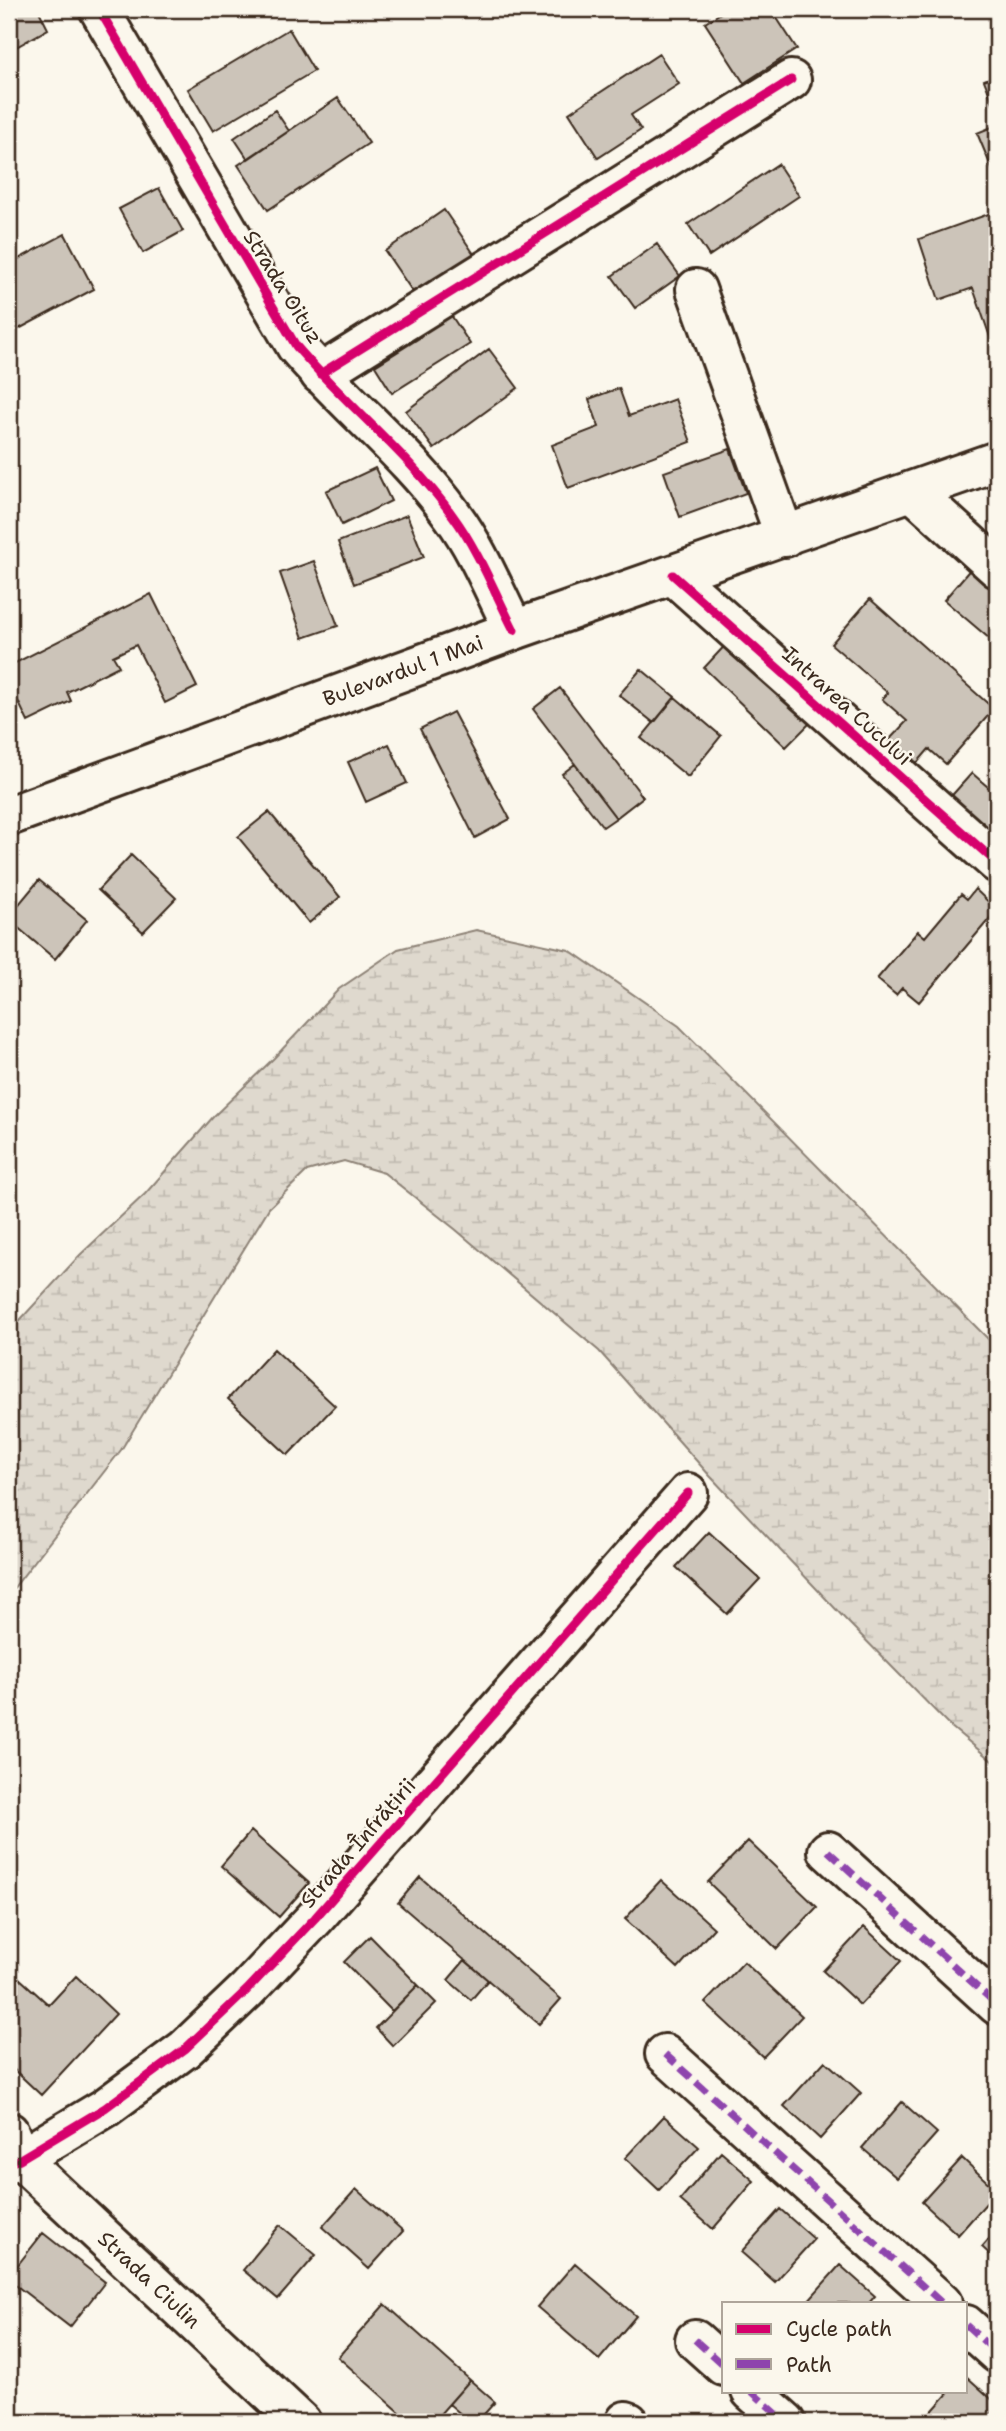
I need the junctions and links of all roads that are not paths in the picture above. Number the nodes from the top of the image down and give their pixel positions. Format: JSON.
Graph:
{"nodes":[{"id":1,"x":99,"y":9,"type":"edge"},
{"id":2,"x":791,"y":80,"type":"dead end"},
{"id":3,"x":696,"y":289,"type":"dead end"},
{"id":4,"x":320,"y":374,"type":"junction"},
{"id":5,"x":997,"y":461,"type":"edge"},
{"id":6,"x":913,"y":492,"type":"junction"},
{"id":7,"x":785,"y":537,"type":"junction"},
{"id":8,"x":997,"y":568,"type":"edge"},
{"id":9,"x":673,"y":575,"type":"junction"},
{"id":10,"x":514,"y":630,"type":"junction"},
{"id":11,"x":9,"y":816,"type":"edge"},
{"id":12,"x":997,"y":863,"type":"edge"},
{"id":13,"x":688,"y":1493,"type":"dead end"},
{"id":14,"x":828,"y":1851,"type":"dead end"},
{"id":15,"x":997,"y":2005,"type":"edge"},
{"id":16,"x":665,"y":2054,"type":"dead end"},
{"id":17,"x":12,"y":2151,"type":"edge"},
{"id":18,"x":941,"y":2302,"type":"edge"},
{"id":19,"x":968,"y":2327,"type":"edge"},
{"id":20,"x":695,"y":2340,"type":"dead end"},
{"id":21,"x":997,"y":2353,"type":"edge"},
{"id":22,"x":722,"y":2364,"type":"edge"},
{"id":23,"x":752,"y":2392,"type":"edge"},
{"id":24,"x":301,"y":2422,"type":"edge"},
{"id":25,"x":786,"y":2422,"type":"edge"}],
"edges":[{"from":1,"to":4,"type":"street","name":"Strada Oituz"},
{"from":2,"to":4,"type":"street"},
{"from":3,"to":7,"type":"street"},
{"from":4,"to":10,"type":"street","name":"Strada Oituz"},
{"from":5,"to":6,"type":"street","name":"Bulevardul 1 Mai"},
{"from":6,"to":7,"type":"street","name":"Bulevardul 1 Mai"},
{"from":6,"to":8,"type":"street"},
{"from":7,"to":9,"type":"street","name":"Bulevardul 1 Mai"},
{"from":9,"to":10,"type":"street","name":"Bulevardul 1 Mai"},
{"from":9,"to":12,"type":"street","name":"Intrarea Cucului"},
{"from":10,"to":11,"type":"street","name":"Bulevardul 1 Mai"},
{"from":13,"to":17,"type":"street","name":"Strada Înfrățirii"},
{"from":14,"to":15,"type":"street"},
{"from":16,"to":18,"type":"street"},
{"from":17,"to":24,"type":"street","name":"Strada Ciulin"},
{"from":19,"to":21,"type":"street"},
{"from":20,"to":22,"type":"street"},
{"from":23,"to":25,"type":"street"}]}
